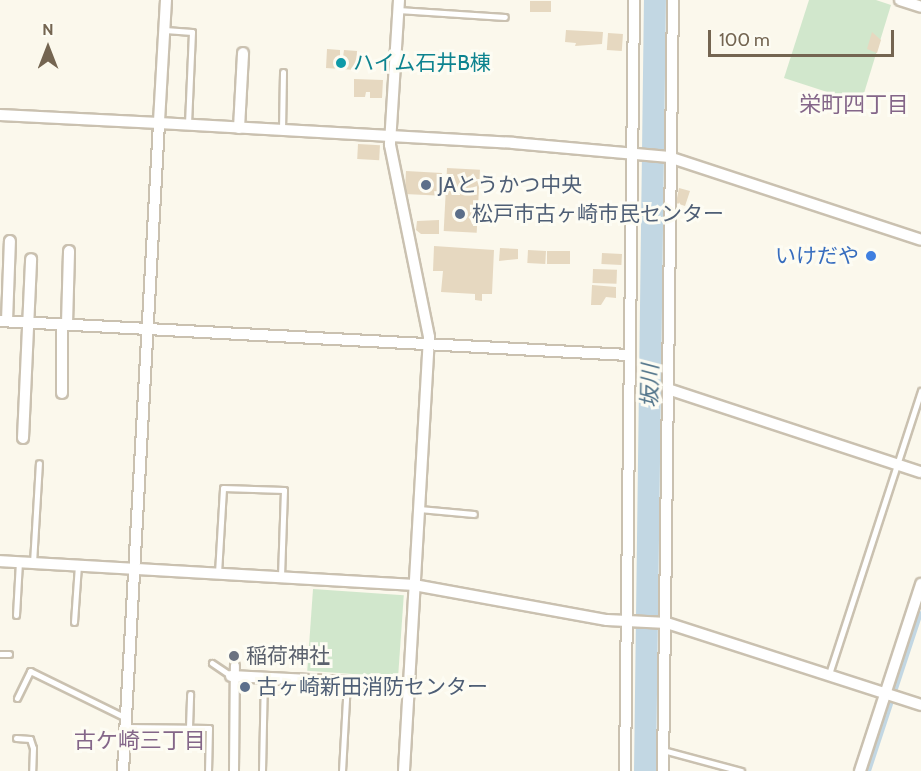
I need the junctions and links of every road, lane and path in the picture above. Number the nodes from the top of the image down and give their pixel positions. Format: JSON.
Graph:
{"nodes":[{"id":1,"x":166,"y":0,"type":"edge"},
{"id":2,"x":634,"y":0,"type":"edge"},
{"id":3,"x":673,"y":0,"type":"edge"},
{"id":4,"x":900,"y":0,"type":"edge"},
{"id":5,"x":398,"y":5,"type":"edge"},
{"id":6,"x":921,"y":7,"type":"edge"},
{"id":7,"x":505,"y":16,"type":"dead end"},
{"id":8,"x":165,"y":30,"type":"junction"},
{"id":9,"x":243,"y":53,"type":"dead end"},
{"id":10,"x":283,"y":72,"type":"dead end"},
{"id":11,"x":0,"y":115,"type":"edge"},
{"id":12,"x":159,"y":123,"type":"junction"},
{"id":13,"x":188,"y":125,"type":"junction"},
{"id":14,"x":239,"y":128,"type":"junction"},
{"id":15,"x":282,"y":130,"type":"junction"},
{"id":16,"x":390,"y":136,"type":"junction"},
{"id":17,"x":633,"y":152,"type":"junction"},
{"id":18,"x":667,"y":157,"type":"junction"},
{"id":19,"x":921,"y":240,"type":"edge"},
{"id":20,"x":10,"y":241,"type":"dead end"},
{"id":21,"x":69,"y":251,"type":"dead end"},
{"id":22,"x":31,"y":259,"type":"dead end"},
{"id":23,"x":3,"y":321,"type":"edge"},
{"id":24,"x":29,"y":322,"type":"junction"},
{"id":25,"x":65,"y":324,"type":"junction"},
{"id":26,"x":147,"y":329,"type":"junction"},
{"id":27,"x":429,"y":344,"type":"junction"},
{"id":28,"x":628,"y":355,"type":"junction"},
{"id":29,"x":668,"y":389,"type":"junction"},
{"id":30,"x":921,"y":391,"type":"edge"},
{"id":31,"x":62,"y":393,"type":"dead end"},
{"id":32,"x":23,"y":438,"type":"dead end"},
{"id":33,"x":39,"y":463,"type":"dead end"},
{"id":34,"x":898,"y":465,"type":"junction"},
{"id":35,"x":921,"y":472,"type":"edge"},
{"id":36,"x":419,"y":509,"type":"junction"},
{"id":37,"x":474,"y":513,"type":"dead end"},
{"id":38,"x":0,"y":561,"type":"edge"},
{"id":39,"x":19,"y":562,"type":"junction"},
{"id":40,"x":33,"y":563,"type":"junction"},
{"id":41,"x":78,"y":565,"type":"junction"},
{"id":42,"x":135,"y":569,"type":"junction"},
{"id":43,"x":218,"y":573,"type":"junction"},
{"id":44,"x":281,"y":576,"type":"junction"},
{"id":45,"x":921,"y":584,"type":"edge"},
{"id":46,"x":414,"y":585,"type":"junction"},
{"id":47,"x":16,"y":615,"type":"dead end"},
{"id":48,"x":74,"y":622,"type":"dead end"},
{"id":49,"x":627,"y":622,"type":"junction"},
{"id":50,"x":667,"y":623,"type":"junction"},
{"id":51,"x":0,"y":654,"type":"edge"},
{"id":52,"x":9,"y":654,"type":"dead end"},
{"id":53,"x":212,"y":663,"type":"dead end"},
{"id":54,"x":234,"y":673,"type":"junction"},
{"id":55,"x":829,"y":674,"type":"junction"},
{"id":56,"x":264,"y":676,"type":"junction"},
{"id":57,"x":347,"y":682,"type":"junction"},
{"id":58,"x":408,"y":686,"type":"junction"},
{"id":59,"x":190,"y":694,"type":"dead end"},
{"id":60,"x":890,"y":695,"type":"junction"},
{"id":61,"x":17,"y":698,"type":"dead end"},
{"id":62,"x":921,"y":705,"type":"edge"},
{"id":63,"x":125,"y":722,"type":"junction"},
{"id":64,"x":189,"y":727,"type":"junction"},
{"id":65,"x":16,"y":738,"type":"dead end"},
{"id":66,"x":663,"y":750,"type":"junction"},
{"id":67,"x":32,"y":771,"type":"edge"},
{"id":68,"x":123,"y":771,"type":"edge"},
{"id":69,"x":208,"y":771,"type":"edge"},
{"id":70,"x":234,"y":771,"type":"edge"},
{"id":71,"x":262,"y":771,"type":"edge"},
{"id":72,"x":342,"y":771,"type":"edge"},
{"id":73,"x":404,"y":771,"type":"edge"},
{"id":74,"x":625,"y":771,"type":"edge"},
{"id":75,"x":663,"y":771,"type":"edge"},
{"id":76,"x":741,"y":771,"type":"edge"},
{"id":77,"x":860,"y":771,"type":"edge"}],
"edges":[{"from":1,"to":8,"type":"street"},
{"from":2,"to":17,"type":"street"},
{"from":3,"to":18,"type":"street"},
{"from":4,"to":6,"type":"street"},
{"from":5,"to":7,"type":"lane"},
{"from":5,"to":16,"type":"street"},
{"from":8,"to":12,"type":"street"},
{"from":8,"to":13,"type":"lane"},
{"from":9,"to":14,"type":"street"},
{"from":10,"to":15,"type":"lane"},
{"from":11,"to":12,"type":"street"},
{"from":12,"to":13,"type":"street"},
{"from":12,"to":26,"type":"street"},
{"from":13,"to":14,"type":"street"},
{"from":14,"to":15,"type":"street"},
{"from":15,"to":16,"type":"street"},
{"from":16,"to":17,"type":"street"},
{"from":16,"to":27,"type":"street"},
{"from":17,"to":18,"type":"street"},
{"from":17,"to":28,"type":"street"},
{"from":18,"to":19,"type":"street"},
{"from":18,"to":29,"type":"street"},
{"from":20,"to":23,"type":"street"},
{"from":21,"to":25,"type":"street"},
{"from":22,"to":24,"type":"street"},
{"from":23,"to":24,"type":"street"},
{"from":24,"to":25,"type":"street"},
{"from":24,"to":32,"type":"street"},
{"from":25,"to":26,"type":"street"},
{"from":25,"to":31,"type":"street"},
{"from":26,"to":27,"type":"street"},
{"from":26,"to":42,"type":"street"},
{"from":27,"to":28,"type":"street"},
{"from":27,"to":36,"type":"street"},
{"from":28,"to":49,"type":"street"},
{"from":29,"to":34,"type":"street"},
{"from":29,"to":50,"type":"street"},
{"from":30,"to":34,"type":"lane"},
{"from":33,"to":40,"type":"lane"},
{"from":34,"to":35,"type":"street"},
{"from":34,"to":55,"type":"lane"},
{"from":36,"to":37,"type":"lane"},
{"from":36,"to":46,"type":"street"},
{"from":38,"to":39,"type":"street"},
{"from":39,"to":40,"type":"street"},
{"from":39,"to":47,"type":"lane"},
{"from":40,"to":41,"type":"street"},
{"from":41,"to":42,"type":"street"},
{"from":41,"to":48,"type":"lane"},
{"from":42,"to":43,"type":"street"},
{"from":42,"to":63,"type":"street"},
{"from":43,"to":44,"type":"street"},
{"from":43,"to":44,"type":"lane"},
{"from":44,"to":46,"type":"street"},
{"from":45,"to":60,"type":"street"},
{"from":46,"to":49,"type":"street"},
{"from":46,"to":58,"type":"street"},
{"from":49,"to":50,"type":"street"},
{"from":49,"to":74,"type":"street"},
{"from":50,"to":55,"type":"street"},
{"from":50,"to":66,"type":"street"},
{"from":51,"to":52,"type":"lane"},
{"from":53,"to":54,"type":"lane"},
{"from":54,"to":56,"type":"street"},
{"from":54,"to":70,"type":"street"},
{"from":55,"to":60,"type":"street"},
{"from":56,"to":57,"type":"street"},
{"from":56,"to":71,"type":"lane"},
{"from":57,"to":58,"type":"street"},
{"from":57,"to":72,"type":"lane"},
{"from":58,"to":73,"type":"street"},
{"from":59,"to":64,"type":"lane"},
{"from":60,"to":62,"type":"street"},
{"from":60,"to":77,"type":"street"},
{"from":61,"to":63,"type":"lane"},
{"from":63,"to":64,"type":"lane"},
{"from":63,"to":68,"type":"street"},
{"from":64,"to":69,"type":"lane"},
{"from":65,"to":67,"type":"lane"},
{"from":66,"to":75,"type":"street"},
{"from":66,"to":76,"type":"lane"}]}
